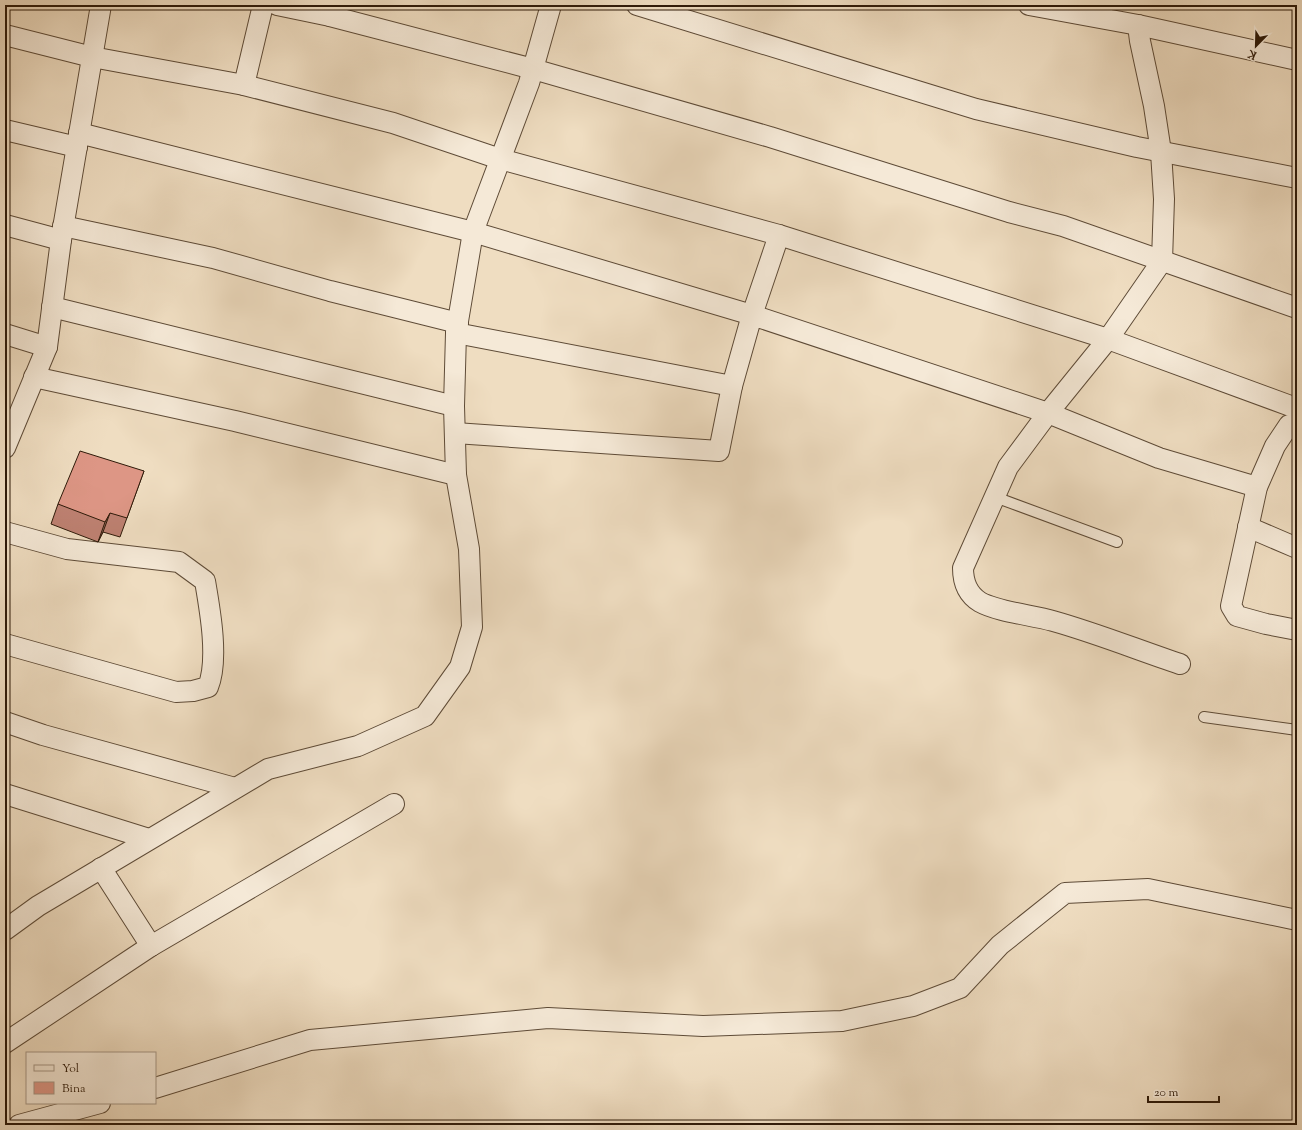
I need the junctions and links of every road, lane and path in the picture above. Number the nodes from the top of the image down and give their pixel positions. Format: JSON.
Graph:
{"nodes":[{"id":1,"x":101,"y":5,"type":"edge"},
{"id":2,"x":262,"y":5,"type":"edge"},
{"id":3,"x":277,"y":5,"type":"edge"},
{"id":4,"x":551,"y":5,"type":"edge"},
{"id":5,"x":637,"y":5,"type":"edge"},
{"id":6,"x":1029,"y":5,"type":"edge"},
{"id":7,"x":331,"y":11,"type":"edge"},
{"id":8,"x":1138,"y":25,"type":"junction"},
{"id":9,"x":5,"y":35,"type":"edge"},
{"id":10,"x":92,"y":57,"type":"junction"},
{"id":11,"x":1297,"y":60,"type":"edge"},
{"id":12,"x":533,"y":69,"type":"junction"},
{"id":13,"x":244,"y":86,"type":"junction"},
{"id":14,"x":5,"y":130,"type":"edge"},
{"id":15,"x":78,"y":140,"type":"junction"},
{"id":16,"x":1161,"y":152,"type":"junction"},
{"id":17,"x":500,"y":159,"type":"junction"},
{"id":18,"x":1297,"y":178,"type":"edge"},
{"id":19,"x":5,"y":225,"type":"edge"},
{"id":20,"x":473,"y":232,"type":"junction"},
{"id":21,"x":62,"y":233,"type":"junction"},
{"id":22,"x":779,"y":235,"type":"junction"},
{"id":23,"x":1162,"y":261,"type":"junction"},
{"id":24,"x":52,"y":307,"type":"junction"},
{"id":25,"x":1297,"y":308,"type":"edge"},
{"id":26,"x":752,"y":315,"type":"junction"},
{"id":27,"x":457,"y":328,"type":"junction"},
{"id":28,"x":5,"y":334,"type":"edge"},
{"id":29,"x":1108,"y":339,"type":"junction"},
{"id":30,"x":46,"y":347,"type":"junction"},
{"id":31,"x":34,"y":377,"type":"junction"},
{"id":32,"x":732,"y":386,"type":"junction"},
{"id":33,"x":454,"y":406,"type":"junction"},
{"id":34,"x":1048,"y":413,"type":"junction"},
{"id":35,"x":1295,"y":416,"type":"edge"},
{"id":36,"x":455,"y":433,"type":"junction"},
{"id":37,"x":5,"y":448,"type":"edge"},
{"id":38,"x":456,"y":475,"type":"junction"},
{"id":39,"x":1257,"y":487,"type":"junction"},
{"id":40,"x":995,"y":497,"type":"junction"},
{"id":41,"x":1248,"y":527,"type":"junction"},
{"id":42,"x":5,"y":532,"type":"edge"},
{"id":43,"x":1117,"y":542,"type":"dead end"},
{"id":44,"x":1297,"y":548,"type":"edge"},
{"id":45,"x":1297,"y":630,"type":"edge"},
{"id":46,"x":5,"y":644,"type":"edge"},
{"id":47,"x":1180,"y":664,"type":"dead end"},
{"id":48,"x":1204,"y":717,"type":"dead end"},
{"id":49,"x":5,"y":722,"type":"edge"},
{"id":50,"x":1297,"y":730,"type":"edge"},
{"id":51,"x":235,"y":788,"type":"junction"},
{"id":52,"x":5,"y":794,"type":"edge"},
{"id":53,"x":394,"y":804,"type":"dead end"},
{"id":54,"x":149,"y":839,"type":"junction"},
{"id":55,"x":101,"y":868,"type":"junction"},
{"id":56,"x":1297,"y":920,"type":"edge"},
{"id":57,"x":5,"y":930,"type":"edge"},
{"id":58,"x":151,"y":946,"type":"junction"},
{"id":59,"x":5,"y":1043,"type":"edge"},
{"id":60,"x":156,"y":1088,"type":"edge"},
{"id":61,"x":96,"y":1104,"type":"edge"},
{"id":62,"x":19,"y":1125,"type":"edge"}],
"edges":[{"from":1,"to":10,"type":"street"},
{"from":2,"to":13,"type":"street"},
{"from":3,"to":7,"type":"street"},
{"from":4,"to":12,"type":"street"},
{"from":5,"to":16,"type":"street"},
{"from":6,"to":8,"type":"street"},
{"from":7,"to":12,"type":"street"},
{"from":8,"to":11,"type":"street"},
{"from":8,"to":16,"type":"street"},
{"from":9,"to":10,"type":"street"},
{"from":10,"to":13,"type":"street"},
{"from":10,"to":15,"type":"street"},
{"from":12,"to":17,"type":"street"},
{"from":12,"to":23,"type":"street"},
{"from":13,"to":17,"type":"street"},
{"from":14,"to":15,"type":"street"},
{"from":15,"to":20,"type":"street"},
{"from":15,"to":21,"type":"street"},
{"from":16,"to":18,"type":"street"},
{"from":16,"to":23,"type":"street"},
{"from":17,"to":20,"type":"street"},
{"from":17,"to":22,"type":"street"},
{"from":19,"to":21,"type":"street"},
{"from":20,"to":26,"type":"street"},
{"from":20,"to":27,"type":"street"},
{"from":21,"to":24,"type":"street"},
{"from":21,"to":27,"type":"street"},
{"from":22,"to":26,"type":"street"},
{"from":22,"to":29,"type":"street"},
{"from":23,"to":25,"type":"street"},
{"from":23,"to":29,"type":"street"},
{"from":24,"to":30,"type":"street"},
{"from":24,"to":33,"type":"street"},
{"from":26,"to":32,"type":"street"},
{"from":26,"to":34,"type":"street"},
{"from":27,"to":32,"type":"street"},
{"from":27,"to":33,"type":"street"},
{"from":28,"to":30,"type":"street"},
{"from":29,"to":34,"type":"street"},
{"from":29,"to":35,"type":"street"},
{"from":30,"to":31,"type":"street"},
{"from":31,"to":37,"type":"street"},
{"from":31,"to":38,"type":"street"},
{"from":32,"to":36,"type":"street"},
{"from":33,"to":36,"type":"street"},
{"from":34,"to":39,"type":"street"},
{"from":34,"to":40,"type":"street"},
{"from":35,"to":39,"type":"street"},
{"from":36,"to":38,"type":"street"},
{"from":38,"to":51,"type":"street"},
{"from":39,"to":41,"type":"street"},
{"from":40,"to":43,"type":"lane"},
{"from":40,"to":47,"type":"street"},
{"from":41,"to":44,"type":"street"},
{"from":41,"to":45,"type":"street"},
{"from":42,"to":46,"type":"street"},
{"from":48,"to":50,"type":"lane"},
{"from":49,"to":51,"type":"street"},
{"from":51,"to":54,"type":"street"},
{"from":52,"to":54,"type":"street"},
{"from":53,"to":58,"type":"street"},
{"from":54,"to":55,"type":"street"},
{"from":55,"to":57,"type":"street"},
{"from":55,"to":58,"type":"street"},
{"from":56,"to":60,"type":"street"},
{"from":58,"to":59,"type":"street"},
{"from":61,"to":62,"type":"street"}]}
